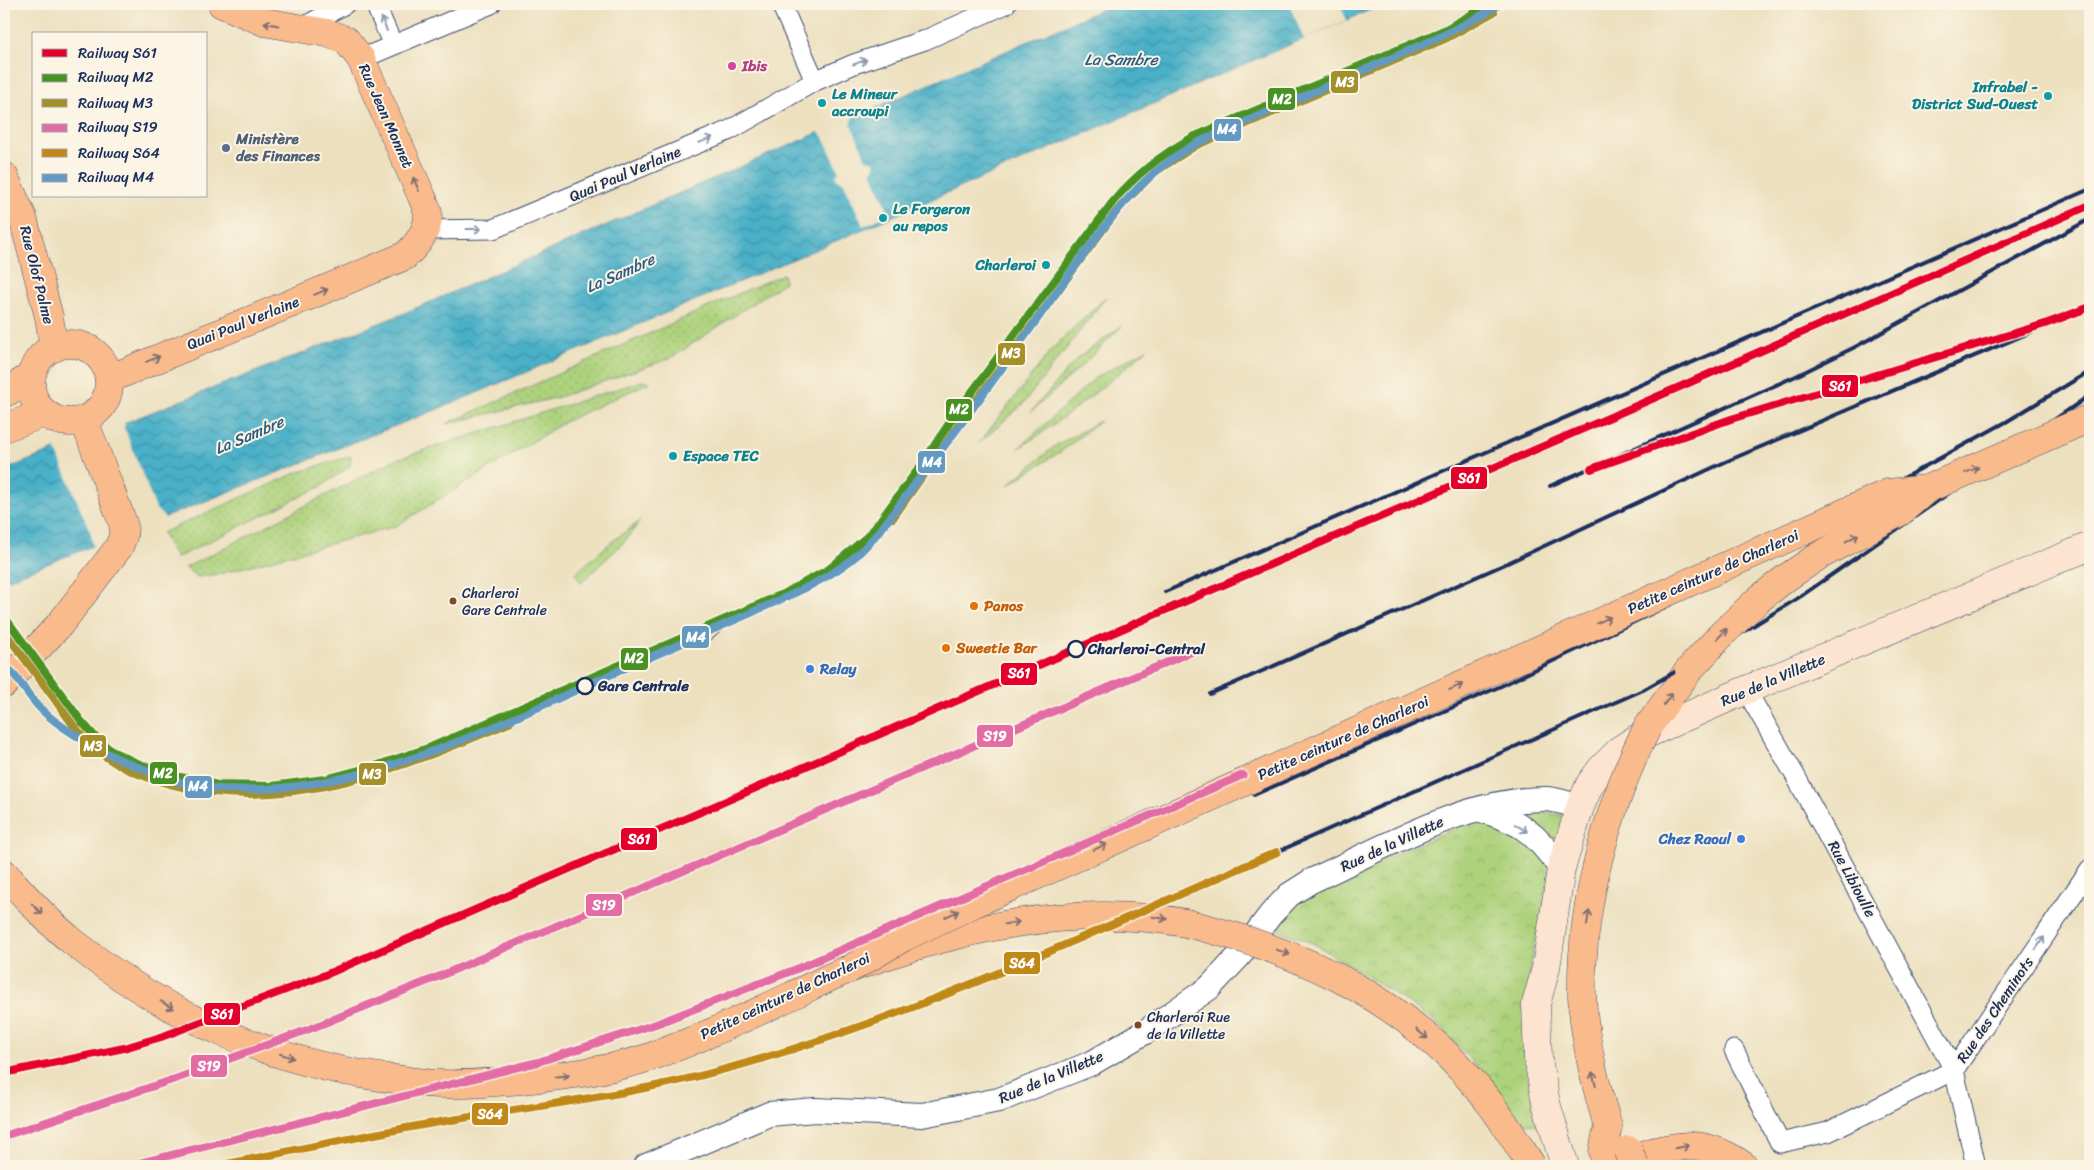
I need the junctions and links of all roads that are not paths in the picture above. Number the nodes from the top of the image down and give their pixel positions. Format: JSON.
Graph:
{"nodes":[{"id":1,"x":222,"y":4,"type":"edge"},
{"id":2,"x":345,"y":4,"type":"edge"},
{"id":3,"x":375,"y":4,"type":"edge"},
{"id":4,"x":491,"y":4,"type":"edge"},
{"id":5,"x":781,"y":4,"type":"edge"},
{"id":6,"x":1006,"y":4,"type":"edge"},
{"id":7,"x":300,"y":29,"type":"junction"},
{"id":8,"x":393,"y":45,"type":"junction"},
{"id":9,"x":361,"y":59,"type":"junction"},
{"id":10,"x":815,"y":81,"type":"junction"},
{"id":11,"x":4,"y":176,"type":"edge"},
{"id":12,"x":425,"y":230,"type":"junction"},
{"id":13,"x":54,"y":348,"type":"junction"},
{"id":14,"x":32,"y":375,"type":"junction"},
{"id":15,"x":109,"y":379,"type":"junction"},
{"id":16,"x":4,"y":393,"type":"edge"},
{"id":17,"x":45,"y":413,"type":"junction"},
{"id":18,"x":2090,"y":418,"type":"edge"},
{"id":19,"x":84,"y":422,"type":"junction"},
{"id":20,"x":4,"y":428,"type":"edge"},
{"id":21,"x":1927,"y":489,"type":"junction"},
{"id":22,"x":2090,"y":546,"type":"edge"},
{"id":23,"x":4,"y":684,"type":"edge"},
{"id":24,"x":1746,"y":690,"type":"junction"},
{"id":25,"x":1580,"y":806,"type":"junction"},
{"id":26,"x":1477,"y":808,"type":"junction"},
{"id":27,"x":1561,"y":869,"type":"junction"},
{"id":28,"x":2090,"y":869,"type":"edge"},
{"id":29,"x":4,"y":874,"type":"edge"},
{"id":30,"x":1546,"y":968,"type":"junction"},
{"id":31,"x":848,"y":970,"type":"junction"},
{"id":32,"x":1734,"y":1050,"type":"dead end"},
{"id":33,"x":1954,"y":1070,"type":"junction"},
{"id":34,"x":1608,"y":1126,"type":"junction"},
{"id":35,"x":646,"y":1166,"type":"edge"},
{"id":36,"x":1532,"y":1166,"type":"edge"},
{"id":37,"x":1565,"y":1166,"type":"edge"},
{"id":38,"x":1578,"y":1166,"type":"edge"},
{"id":39,"x":1607,"y":1166,"type":"edge"},
{"id":40,"x":1620,"y":1166,"type":"edge"},
{"id":41,"x":1635,"y":1166,"type":"edge"},
{"id":42,"x":1744,"y":1166,"type":"edge"},
{"id":43,"x":1976,"y":1166,"type":"edge"}],
"edges":[{"from":7,"to":1,"type":"main road","name":"Rue Jean Monnet","one_way":true},
{"from":2,"to":7,"type":"street"},
{"from":8,"to":3,"type":"street","one_way":true},
{"from":4,"to":8,"type":"street"},
{"from":5,"to":10,"type":"street"},
{"from":10,"to":6,"type":"street","name":"Quai Paul Verlaine","one_way":true},
{"from":7,"to":9,"type":"main road","name":"Rue Jean Monnet"},
{"from":8,"to":9,"type":"street"},
{"from":12,"to":9,"type":"main road","name":"Rue Jean Monnet","one_way":true},
{"from":12,"to":10,"type":"street","name":"Quai Paul Verlaine","one_way":true},
{"from":11,"to":13,"type":"main road","name":"Rue Olof Palme"},
{"from":15,"to":12,"type":"main road","name":"Quai Paul Verlaine","one_way":true},
{"from":13,"to":14,"type":"main road"},
{"from":13,"to":15,"type":"main road"},
{"from":14,"to":16,"type":"main road"},
{"from":14,"to":17,"type":"main road"},
{"from":15,"to":19,"type":"main road"},
{"from":17,"to":19,"type":"main road"},
{"from":17,"to":20,"type":"main road"},
{"from":21,"to":18,"type":"main road","name":"Petite ceinture de Charleroi","one_way":true,"bridge":true},
{"from":19,"to":23,"type":"main road"},
{"from":31,"to":21,"type":"main road","name":"Petite ceinture de Charleroi","one_way":true,"bridge":true},
{"from":34,"to":21,"type":"main road","one_way":true,"bridge":true},
{"from":22,"to":24,"type":"main road","name":"Rue de la Villette"},
{"from":24,"to":25,"type":"main road","name":"Rue de la Villette"},
{"from":24,"to":33,"type":"street","name":"Rue Libioulle"},
{"from":25,"to":26,"type":"street","name":"Rue de la Villette"},
{"from":25,"to":27,"type":"main road"},
{"from":26,"to":27,"type":"street","one_way":true},
{"from":26,"to":35,"type":"street","name":"Rue de la Villette"},
{"from":27,"to":30,"type":"main road"},
{"from":33,"to":28,"type":"street","name":"Rue des Cheminots","one_way":true},
{"from":29,"to":31,"type":"main road","name":"Petite ceinture de Charleroi","one_way":true},
{"from":30,"to":37,"type":"main road"},
{"from":30,"to":38,"type":"main road"},
{"from":31,"to":36,"type":"main road","one_way":true,"bridge":true},
{"from":32,"to":33,"type":"street"},
{"from":33,"to":43,"type":"street","name":"Rue des Cheminots"},
{"from":34,"to":39,"type":"main road"},
{"from":34,"to":41,"type":"main road","bridge":true},
{"from":40,"to":42,"type":"main road","one_way":true}]}
